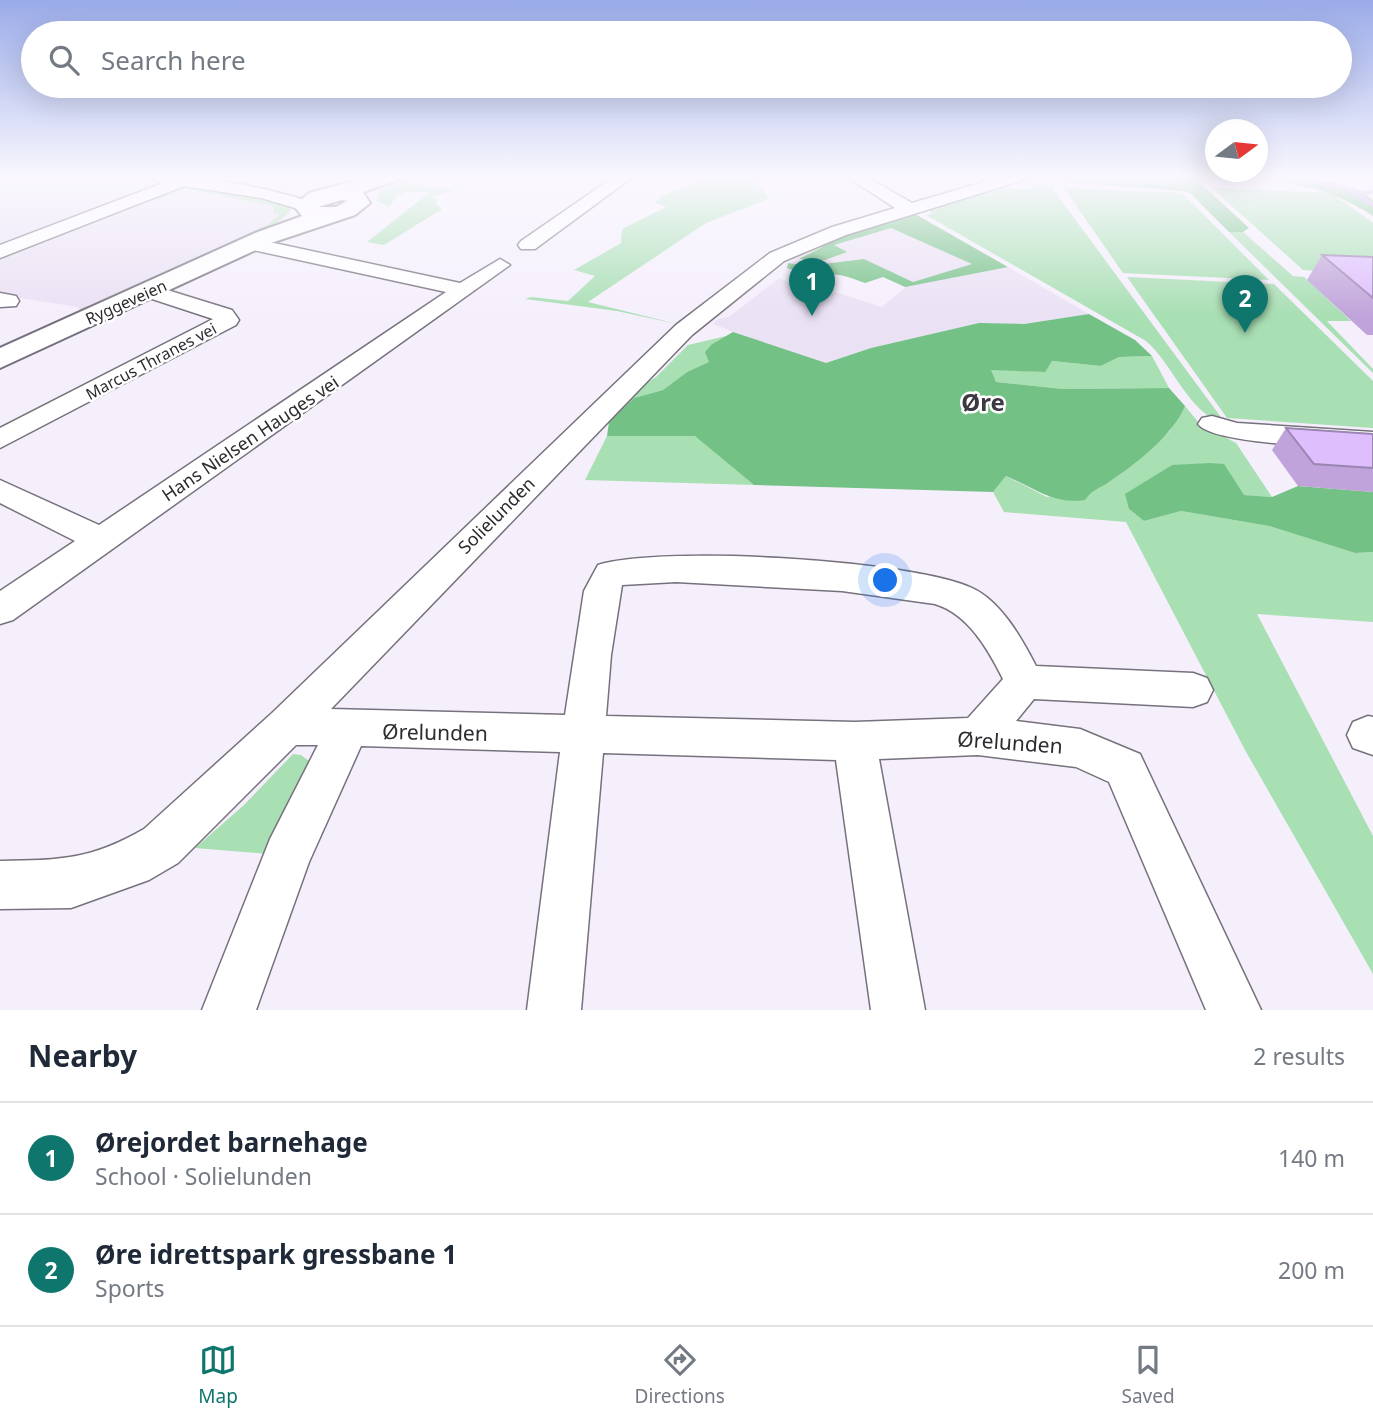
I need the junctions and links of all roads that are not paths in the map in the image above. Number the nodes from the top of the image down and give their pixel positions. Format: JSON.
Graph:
{"nodes":[{"id":1,"x":73,"y":223,"type":"edge"},
{"id":2,"x":283,"y":223,"type":"edge"},
{"id":3,"x":290,"y":223,"type":"edge"},
{"id":4,"x":559,"y":223,"type":"edge"},
{"id":5,"x":865,"y":223,"type":"edge"},
{"id":6,"x":257,"y":241,"type":"junction"},
{"id":7,"x":528,"y":245,"type":"dead end"},
{"id":8,"x":0,"y":251,"type":"edge"},
{"id":9,"x":500,"y":265,"type":"dead end"},
{"id":10,"x":465,"y":290,"type":"junction"},
{"id":11,"x":151,"y":291,"type":"junction"},
{"id":12,"x":0,"y":359,"type":"edge"},
{"id":13,"x":1212,"y":424,"type":"dead end"},
{"id":14,"x":0,"y":439,"type":"edge"},
{"id":15,"x":1373,"y":441,"type":"edge"},
{"id":16,"x":0,"y":490,"type":"edge"},
{"id":17,"x":99,"y":539,"type":"junction"},
{"id":18,"x":0,"y":610,"type":"edge"},
{"id":19,"x":1024,"y":682,"type":"junction"},
{"id":20,"x":1193,"y":690,"type":"dead end"},
{"id":21,"x":287,"y":726,"type":"junction"},
{"id":22,"x":347,"y":730,"type":"junction"},
{"id":23,"x":583,"y":735,"type":"junction"},
{"id":24,"x":978,"y":736,"type":"junction"},
{"id":25,"x":855,"y":741,"type":"junction"},
{"id":26,"x":0,"y":885,"type":"edge"},
{"id":27,"x":229,"y":1010,"type":"edge"},
{"id":28,"x":554,"y":1010,"type":"edge"},
{"id":29,"x":898,"y":1010,"type":"edge"},
{"id":30,"x":1234,"y":1010,"type":"edge"}],
"edges":[{"from":1,"to":8,"type":"street"},
{"from":2,"to":6,"type":"main road","name":"Ryggeveien"},
{"from":3,"to":6,"type":"main road","name":"Ryggeveien"},
{"from":4,"to":7,"type":"street"},
{"from":5,"to":21,"type":"street","name":"Solielunden"},
{"from":6,"to":10,"type":"street"},
{"from":6,"to":11,"type":"main road","name":"Ryggeveien"},
{"from":9,"to":10,"type":"street","name":"Hans Nielsen Hauges vei"},
{"from":10,"to":17,"type":"street","name":"Hans Nielsen Hauges vei"},
{"from":11,"to":12,"type":"main road","name":"Ryggeveien"},
{"from":11,"to":14,"type":"street","name":"Marcus Thranes vei"},
{"from":13,"to":15,"type":"street"},
{"from":16,"to":17,"type":"street"},
{"from":17,"to":18,"type":"street","name":"Hans Nielsen Hauges vei"},
{"from":19,"to":20,"type":"street"},
{"from":19,"to":23,"type":"street"},
{"from":19,"to":24,"type":"street"},
{"from":21,"to":22,"type":"street","name":"Ørelunden"},
{"from":21,"to":26,"type":"street","name":"Solielunden"},
{"from":22,"to":23,"type":"street","name":"Ørelunden"},
{"from":22,"to":27,"type":"street"},
{"from":23,"to":25,"type":"street","name":"Ørelunden"},
{"from":23,"to":28,"type":"street"},
{"from":24,"to":25,"type":"street","name":"Ørelunden"},
{"from":24,"to":30,"type":"street","name":"Ørelunden"},
{"from":25,"to":29,"type":"street"}]}
